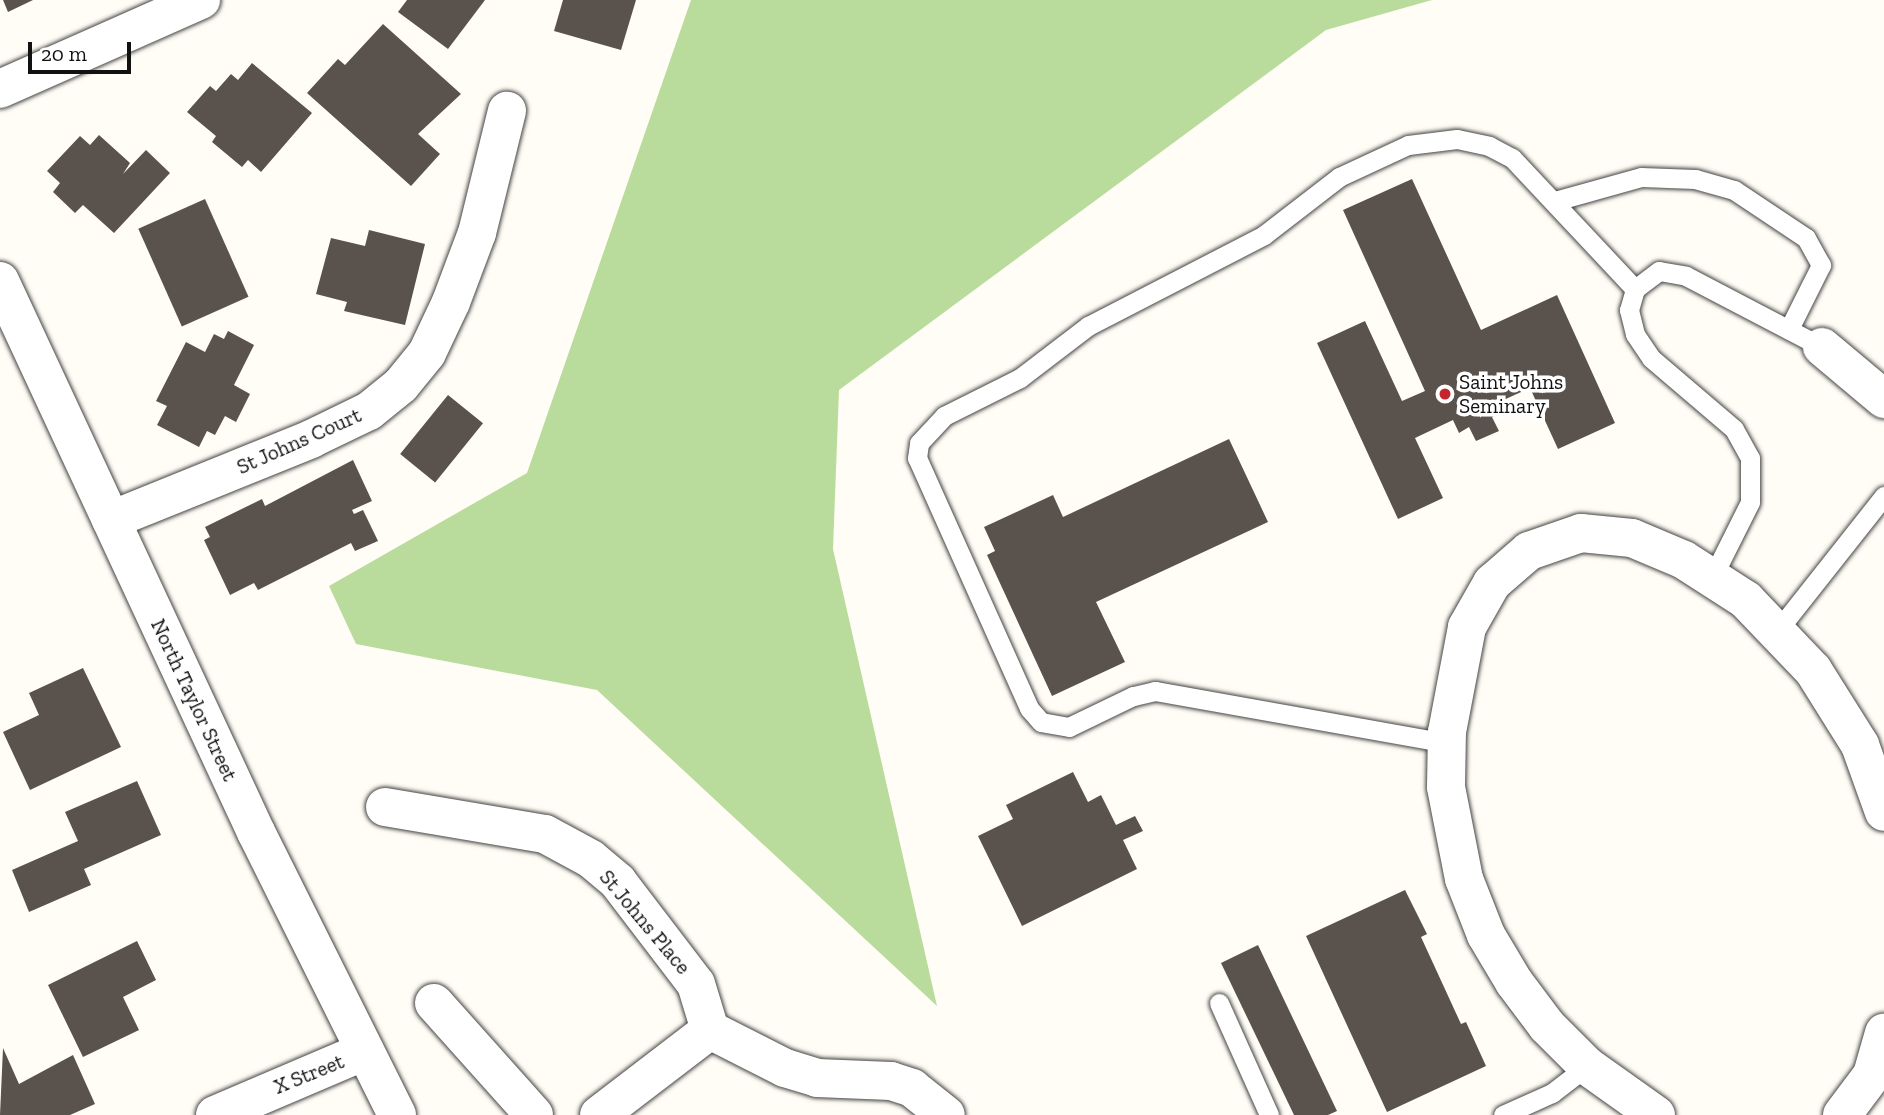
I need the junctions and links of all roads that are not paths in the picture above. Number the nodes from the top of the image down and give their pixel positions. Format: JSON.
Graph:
{"nodes":[{"id":1,"x":201,"y":0,"type":"edge"},
{"id":2,"x":0,"y":89,"type":"edge"},
{"id":3,"x":507,"y":111,"type":"dead end"},
{"id":4,"x":1555,"y":201,"type":"junction"},
{"id":5,"x":0,"y":281,"type":"edge"},
{"id":6,"x":1635,"y":289,"type":"junction"},
{"id":7,"x":1789,"y":329,"type":"junction"},
{"id":8,"x":1822,"y":346,"type":"joint"},
{"id":9,"x":1884,"y":399,"type":"edge"},
{"id":10,"x":1884,"y":496,"type":"edge"},
{"id":11,"x":111,"y":520,"type":"junction"},
{"id":12,"x":1712,"y":578,"type":"junction"},
{"id":13,"x":1779,"y":629,"type":"junction"},
{"id":14,"x":1447,"y":743,"type":"junction"},
{"id":15,"x":385,"y":807,"type":"dead end"},
{"id":16,"x":1884,"y":812,"type":"edge"},
{"id":17,"x":434,"y":1003,"type":"dead end"},
{"id":18,"x":1219,"y":1003,"type":"dead end"},
{"id":19,"x":710,"y":1030,"type":"junction"},
{"id":20,"x":1884,"y":1033,"type":"edge"},
{"id":21,"x":365,"y":1051,"type":"junction"},
{"id":22,"x":1587,"y":1066,"type":"junction"},
{"id":23,"x":215,"y":1115,"type":"edge"},
{"id":24,"x":397,"y":1115,"type":"edge"},
{"id":25,"x":534,"y":1115,"type":"edge"},
{"id":26,"x":599,"y":1115,"type":"edge"},
{"id":27,"x":946,"y":1115,"type":"edge"},
{"id":28,"x":1269,"y":1115,"type":"edge"},
{"id":29,"x":1503,"y":1115,"type":"edge"},
{"id":30,"x":1656,"y":1115,"type":"edge"},
{"id":31,"x":1842,"y":1115,"type":"edge"}],
"edges":[{"from":1,"to":2,"type":"street"},
{"from":3,"to":11,"type":"street","name":"St Johns Court"},
{"from":4,"to":6,"type":"lane"},
{"from":4,"to":7,"type":"lane"},
{"from":4,"to":14,"type":"lane"},
{"from":5,"to":11,"type":"street","name":"North Taylor Street"},
{"from":6,"to":7,"type":"lane"},
{"from":6,"to":12,"type":"lane"},
{"from":7,"to":8,"type":"lane"},
{"from":8,"to":9,"type":"street"},
{"from":10,"to":13,"type":"lane"},
{"from":11,"to":21,"type":"street","name":"North Taylor Street"},
{"from":12,"to":13,"type":"street"},
{"from":12,"to":14,"type":"street"},
{"from":13,"to":16,"type":"street"},
{"from":14,"to":22,"type":"street"},
{"from":15,"to":19,"type":"street","name":"St Johns Place"},
{"from":17,"to":25,"type":"street"},
{"from":18,"to":28,"type":"lane"},
{"from":19,"to":26,"type":"street"},
{"from":19,"to":27,"type":"street"},
{"from":20,"to":31,"type":"street"},
{"from":21,"to":23,"type":"street","name":"X Street"},
{"from":21,"to":24,"type":"street","name":"North Taylor Street"},
{"from":22,"to":29,"type":"lane"},
{"from":22,"to":30,"type":"street"}]}
